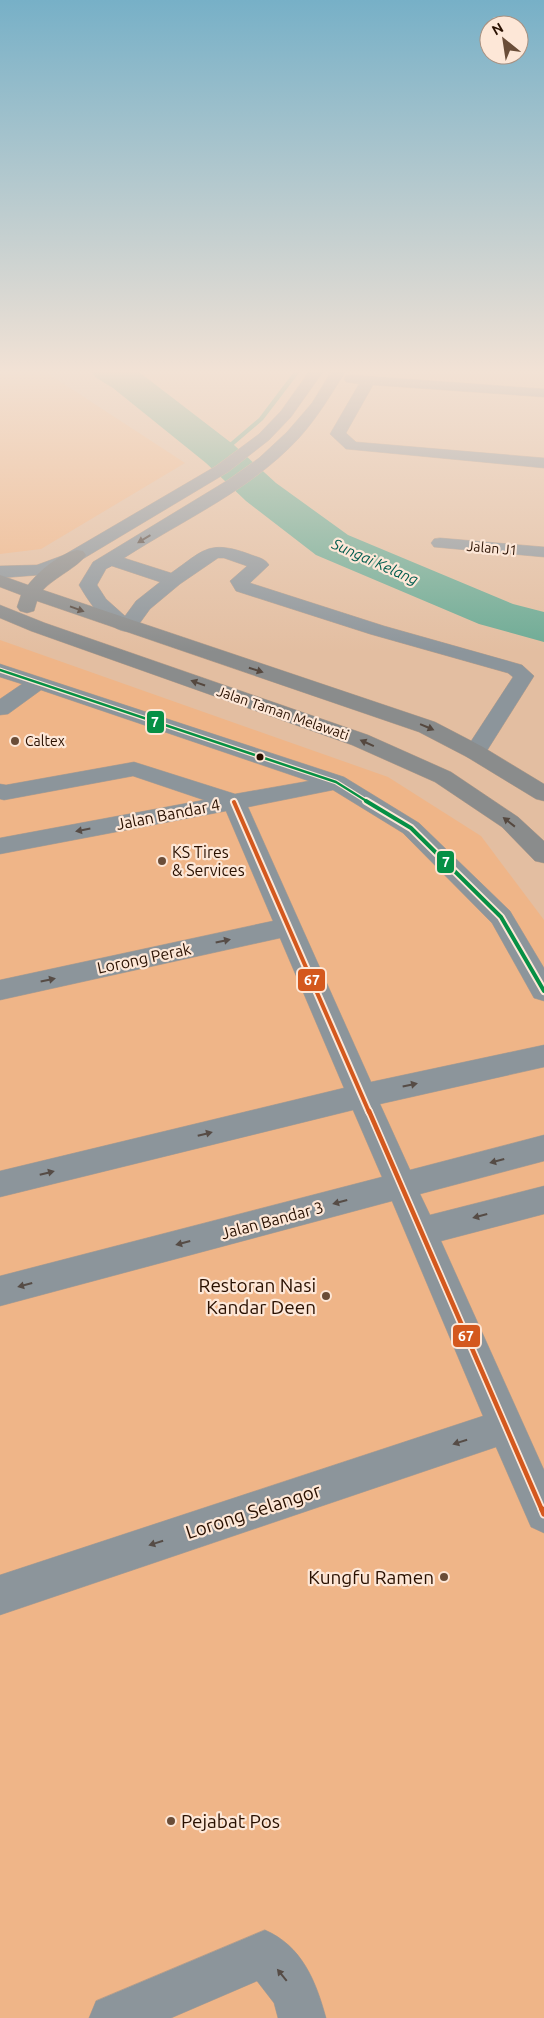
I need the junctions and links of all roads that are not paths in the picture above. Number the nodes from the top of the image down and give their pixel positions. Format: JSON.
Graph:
{"nodes":[{"id":1,"x":230,"y":463,"type":"edge"},
{"id":2,"x":261,"y":463,"type":"edge"},
{"id":3,"x":440,"y":543,"type":"dead end"},
{"id":4,"x":544,"y":552,"type":"edge"},
{"id":5,"x":77,"y":555,"type":"junction"},
{"id":6,"x":109,"y":559,"type":"junction"},
{"id":7,"x":0,"y":572,"type":"edge"},
{"id":8,"x":173,"y":580,"type":"junction"},
{"id":9,"x":0,"y":581,"type":"edge"},
{"id":10,"x":31,"y":592,"type":"junction"},
{"id":11,"x":1,"y":612,"type":"edge"},
{"id":12,"x":125,"y":626,"type":"junction"},
{"id":13,"x":38,"y":627,"type":"junction"},
{"id":14,"x":0,"y":670,"type":"edge"},
{"id":15,"x":38,"y":683,"type":"junction"},
{"id":16,"x":0,"y":709,"type":"edge"},
{"id":17,"x":475,"y":752,"type":"junction"},
{"id":18,"x":336,"y":782,"type":"junction"},
{"id":19,"x":0,"y":791,"type":"edge"},
{"id":20,"x":544,"y":794,"type":"edge"},
{"id":21,"x":234,"y":802,"type":"junction"},
{"id":22,"x":0,"y":846,"type":"edge"},
{"id":23,"x":544,"y":855,"type":"edge"},
{"id":24,"x":289,"y":927,"type":"junction"},
{"id":25,"x":0,"y":990,"type":"edge"},
{"id":26,"x":544,"y":991,"type":"edge"},
{"id":27,"x":544,"y":1056,"type":"edge"},
{"id":28,"x":362,"y":1096,"type":"junction"},
{"id":29,"x":544,"y":1148,"type":"edge"},
{"id":30,"x":0,"y":1184,"type":"edge"},
{"id":31,"x":401,"y":1186,"type":"junction"},
{"id":32,"x":544,"y":1200,"type":"edge"},
{"id":33,"x":421,"y":1232,"type":"junction"},
{"id":34,"x":0,"y":1291,"type":"edge"},
{"id":35,"x":506,"y":1426,"type":"junction"},
{"id":36,"x":544,"y":1514,"type":"edge"},
{"id":37,"x":0,"y":1595,"type":"edge"},
{"id":38,"x":113,"y":2018,"type":"edge"},
{"id":39,"x":302,"y":2018,"type":"edge"}],
"edges":[{"from":1,"to":5,"type":"street"},
{"from":2,"to":6,"type":"street","one_way":true},
{"from":3,"to":4,"type":"street","name":"Jalan J1"},
{"from":5,"to":7,"type":"street"},
{"from":5,"to":10,"type":"main road"},
{"from":6,"to":8,"type":"street"},
{"from":6,"to":12,"type":"street"},
{"from":8,"to":12,"type":"street"},
{"from":8,"to":17,"type":"street"},
{"from":9,"to":10,"type":"main road","name":"Jalan Taman Melawati"},
{"from":10,"to":12,"type":"main road","name":"Jalan Taman Melawati","one_way":true},
{"from":10,"to":13,"type":"main road"},
{"from":11,"to":13,"type":"main road","name":"Jalan Taman Melawati"},
{"from":12,"to":17,"type":"main road","name":"Jalan Taman Melawati","one_way":true},
{"from":23,"to":13,"type":"main road","name":"Jalan Taman Melawati","one_way":true},
{"from":14,"to":15,"type":"street"},
{"from":15,"to":16,"type":"street"},
{"from":15,"to":18,"type":"street"},
{"from":17,"to":20,"type":"main road","name":"Jalan Taman Melawati"},
{"from":18,"to":21,"type":"street","name":"Jalan Bandar 4"},
{"from":18,"to":26,"type":"street"},
{"from":19,"to":21,"type":"street"},
{"from":21,"to":22,"type":"street","name":"Jalan Bandar 4","one_way":true},
{"from":21,"to":24,"type":"street"},
{"from":25,"to":24,"type":"street","name":"Lorong Perak","one_way":true},
{"from":24,"to":28,"type":"street"},
{"from":28,"to":27,"type":"street","one_way":true},
{"from":30,"to":28,"type":"street","one_way":true},
{"from":28,"to":31,"type":"street"},
{"from":29,"to":31,"type":"street","name":"Jalan Bandar 3","one_way":true},
{"from":31,"to":33,"type":"street"},
{"from":31,"to":34,"type":"street","name":"Jalan Bandar 3","one_way":true},
{"from":32,"to":33,"type":"street","one_way":true},
{"from":33,"to":35,"type":"street"},
{"from":35,"to":36,"type":"street"},
{"from":35,"to":37,"type":"street","name":"Lorong Selangor","one_way":true},
{"from":39,"to":38,"type":"street","one_way":true}]}
